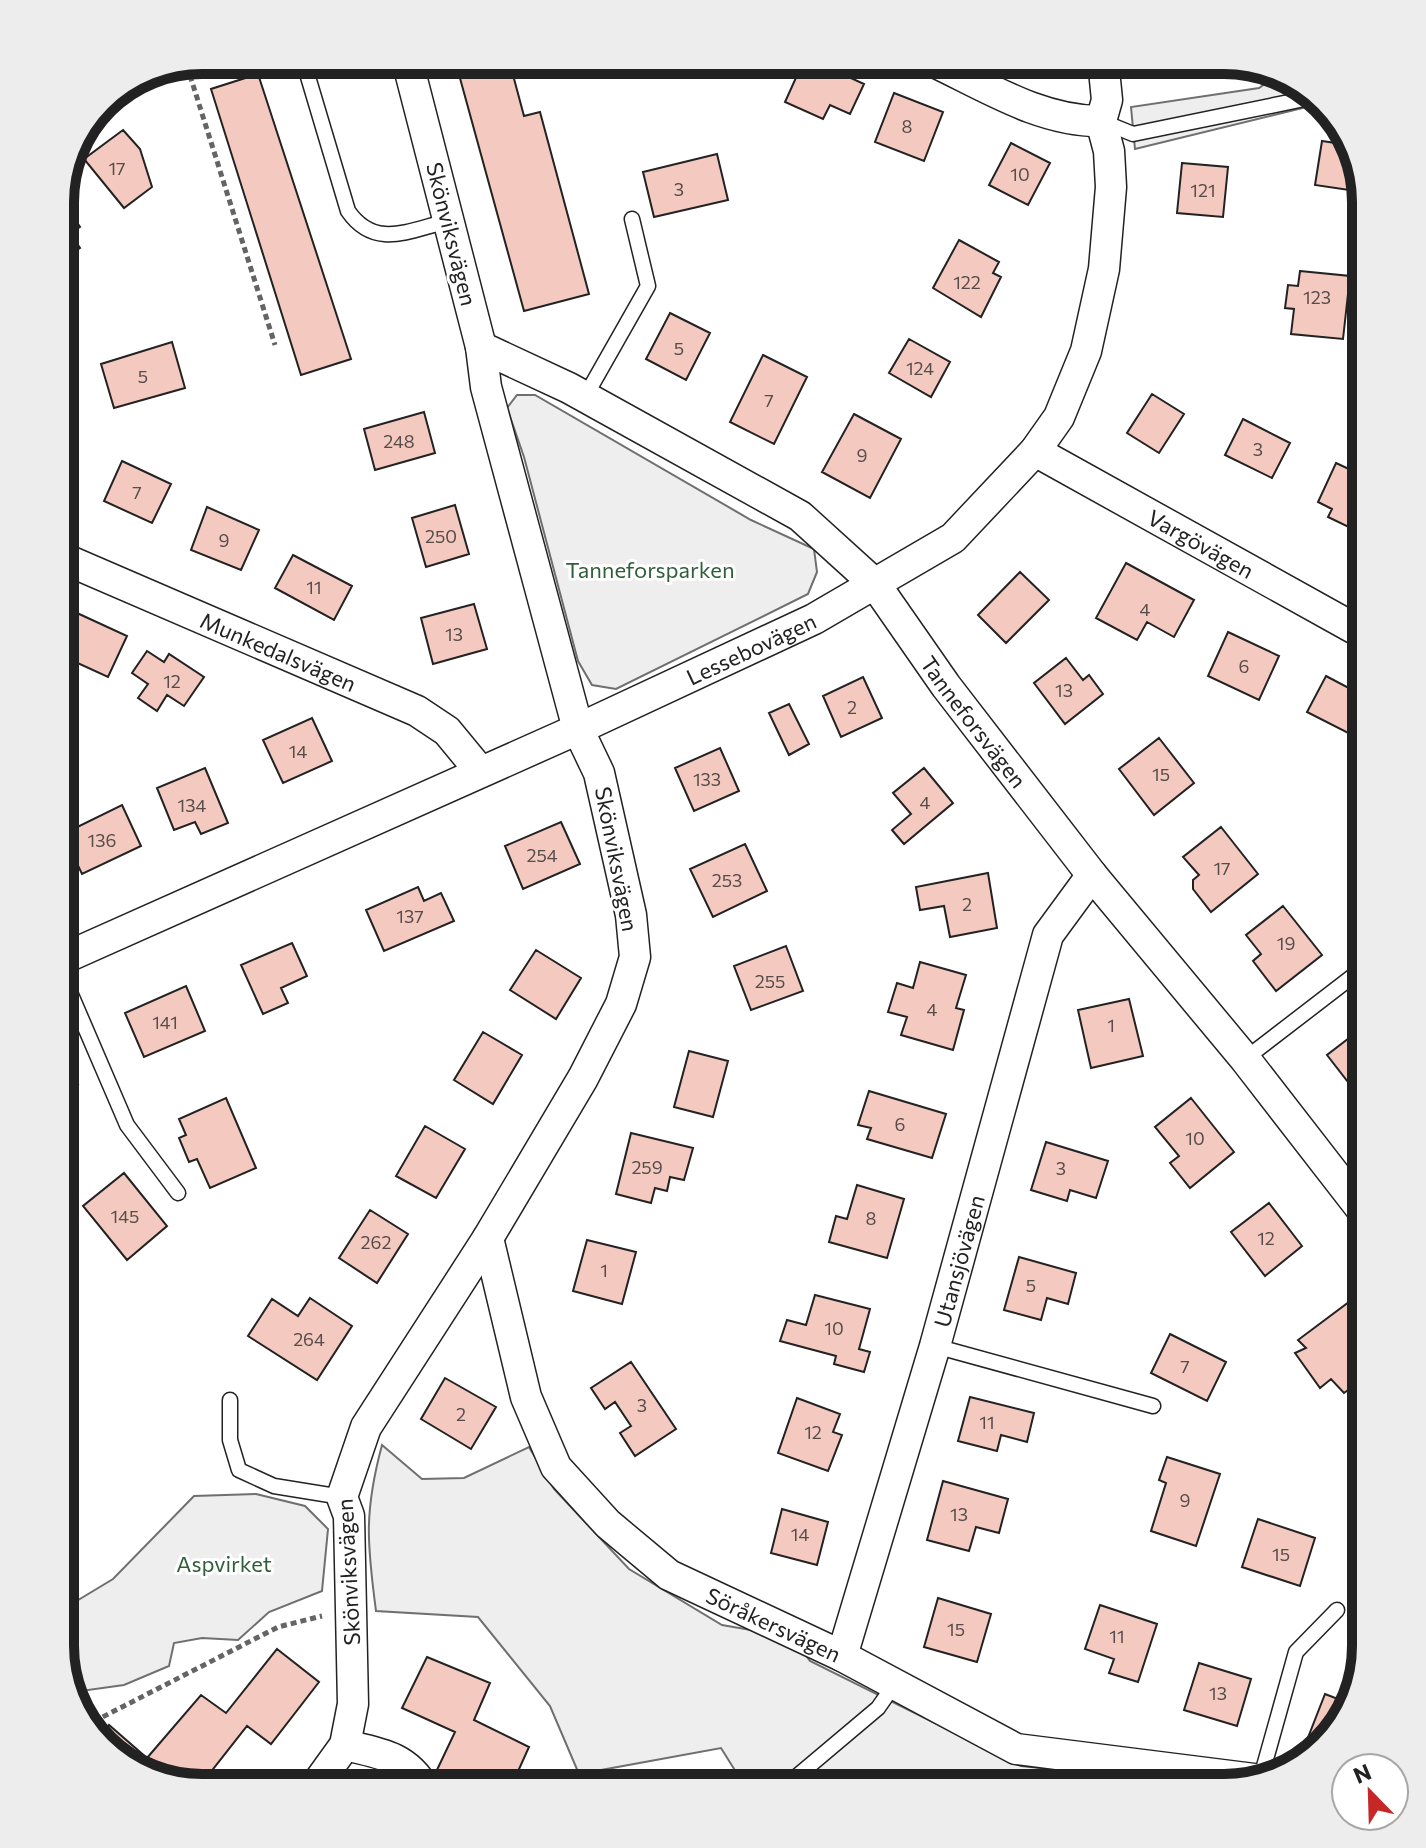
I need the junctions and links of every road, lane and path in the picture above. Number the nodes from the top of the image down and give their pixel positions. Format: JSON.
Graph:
{"nodes":[{"id":1,"x":307,"y":74,"type":"edge"},
{"id":2,"x":411,"y":74,"type":"edge"},
{"id":3,"x":961,"y":74,"type":"edge"},
{"id":4,"x":1104,"y":74,"type":"edge"},
{"id":5,"x":190,"y":75,"type":"edge"},
{"id":6,"x":1300,"y":100,"type":"edge"},
{"id":7,"x":1101,"y":121,"type":"junction"},
{"id":8,"x":632,"y":219,"type":"dead end"},
{"id":9,"x":450,"y":221,"type":"junction"},
{"id":10,"x":275,"y":345,"type":"dead end"},
{"id":11,"x":481,"y":347,"type":"junction"},
{"id":12,"x":585,"y":397,"type":"junction"},
{"id":13,"x":1035,"y":451,"type":"junction"},
{"id":14,"x":74,"y":563,"type":"edge"},
{"id":15,"x":875,"y":584,"type":"junction"},
{"id":16,"x":1352,"y":627,"type":"edge"},
{"id":17,"x":578,"y":729,"type":"junction"},
{"id":18,"x":480,"y":771,"type":"junction"},
{"id":19,"x":1092,"y":875,"type":"junction"},
{"id":20,"x":74,"y":946,"type":"edge"},
{"id":21,"x":1352,"y":977,"type":"edge"},
{"id":22,"x":74,"y":1002,"type":"edge"},
{"id":23,"x":1245,"y":1059,"type":"junction"},
{"id":24,"x":178,"y":1193,"type":"dead end"},
{"id":25,"x":1352,"y":1197,"type":"edge"},
{"id":26,"x":488,"y":1238,"type":"junction"},
{"id":27,"x":935,"y":1346,"type":"junction"},
{"id":28,"x":230,"y":1400,"type":"dead end"},
{"id":29,"x":1153,"y":1406,"type":"dead end"},
{"id":30,"x":342,"y":1497,"type":"junction"},
{"id":31,"x":351,"y":1608,"type":"junction"},
{"id":32,"x":1337,"y":1610,"type":"dead end"},
{"id":33,"x":842,"y":1656,"type":"junction"},
{"id":34,"x":894,"y":1685,"type":"junction"},
{"id":35,"x":97,"y":1718,"type":"edge"},
{"id":36,"x":345,"y":1745,"type":"junction"},
{"id":37,"x":1264,"y":1767,"type":"edge"},
{"id":38,"x":324,"y":1774,"type":"edge"},
{"id":39,"x":417,"y":1774,"type":"edge"},
{"id":40,"x":800,"y":1774,"type":"edge"},
{"id":41,"x":1214,"y":1774,"type":"edge"}],
"edges":[{"from":1,"to":9,"type":"lane"},
{"from":2,"to":9,"type":"street","name":"Skönviksvägen"},
{"from":3,"to":7,"type":"street"},
{"from":4,"to":7,"type":"street","name":"Lessebovägen"},
{"from":5,"to":10,"type":"path"},
{"from":6,"to":7,"type":"lane"},
{"from":7,"to":13,"type":"street","name":"Lessebovägen"},
{"from":8,"to":12,"type":"lane"},
{"from":9,"to":11,"type":"street","name":"Skönviksvägen"},
{"from":11,"to":12,"type":"street","name":"Tanneforsvägen"},
{"from":11,"to":17,"type":"street","name":"Skönviksvägen"},
{"from":12,"to":15,"type":"street","name":"Tanneforsvägen"},
{"from":13,"to":15,"type":"street","name":"Lessebovägen"},
{"from":13,"to":16,"type":"street","name":"Vargövägen"},
{"from":14,"to":18,"type":"street","name":"Munkedalsvägen"},
{"from":15,"to":17,"type":"street","name":"Lessebovägen"},
{"from":15,"to":19,"type":"street","name":"Tanneforsvägen"},
{"from":17,"to":18,"type":"street","name":"Lessebovägen"},
{"from":17,"to":26,"type":"street","name":"Skönviksvägen"},
{"from":18,"to":20,"type":"street","name":"Lessebovägen"},
{"from":19,"to":23,"type":"street","name":"Tanneforsvägen"},
{"from":19,"to":27,"type":"street","name":"Utansjövägen"},
{"from":21,"to":23,"type":"lane"},
{"from":22,"to":24,"type":"lane"},
{"from":23,"to":25,"type":"street","name":"Tanneforsvägen"},
{"from":26,"to":30,"type":"street","name":"Skönviksvägen"},
{"from":26,"to":33,"type":"street","name":"Söråkersvägen"},
{"from":27,"to":29,"type":"lane"},
{"from":27,"to":33,"type":"street","name":"Utansjövägen"},
{"from":28,"to":30,"type":"lane"},
{"from":30,"to":31,"type":"street","name":"Skönviksvägen"},
{"from":31,"to":35,"type":"path"},
{"from":31,"to":36,"type":"street","name":"Skönviksvägen"},
{"from":32,"to":37,"type":"lane"},
{"from":33,"to":34,"type":"street","name":"Söråkersvägen"},
{"from":34,"to":40,"type":"lane"},
{"from":34,"to":41,"type":"street","name":"Söråkersvägen"},
{"from":36,"to":38,"type":"street","name":"Skönviksvägen"},
{"from":36,"to":39,"type":"street"}]}
